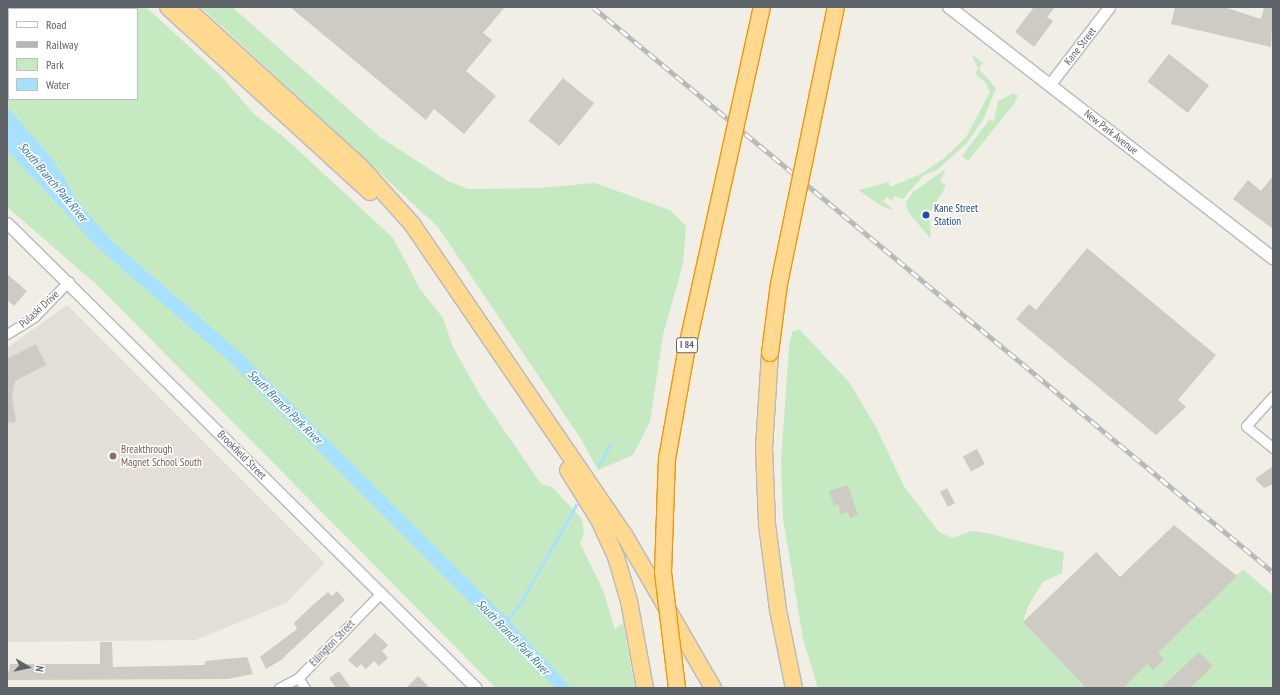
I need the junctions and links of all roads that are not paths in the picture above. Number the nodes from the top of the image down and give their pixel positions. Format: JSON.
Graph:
{"nodes":[{"id":1,"x":168,"y":7,"type":"edge"},
{"id":2,"x":185,"y":7,"type":"edge"},
{"id":3,"x":762,"y":7,"type":"edge"},
{"id":4,"x":836,"y":7,"type":"edge"},
{"id":5,"x":949,"y":7,"type":"edge"},
{"id":6,"x":1109,"y":7,"type":"edge"},
{"id":7,"x":1050,"y":84,"type":"junction"},
{"id":8,"x":7,"y":223,"type":"edge"},
{"id":9,"x":1273,"y":258,"type":"edge"},
{"id":10,"x":70,"y":281,"type":"junction"},
{"id":11,"x":7,"y":334,"type":"edge"},
{"id":12,"x":1273,"y":396,"type":"edge"},
{"id":13,"x":1273,"y":448,"type":"edge"},
{"id":14,"x":381,"y":593,"type":"junction"},
{"id":15,"x":298,"y":678,"type":"junction"},
{"id":16,"x":279,"y":688,"type":"edge"},
{"id":17,"x":305,"y":688,"type":"edge"},
{"id":18,"x":476,"y":688,"type":"edge"},
{"id":19,"x":645,"y":688,"type":"edge"},
{"id":20,"x":677,"y":688,"type":"edge"},
{"id":21,"x":713,"y":688,"type":"edge"},
{"id":22,"x":794,"y":688,"type":"edge"}],
"edges":[{"from":1,"to":19,"type":"highway"},
{"from":2,"to":21,"type":"highway"},
{"from":3,"to":20,"type":"highway","number":"I 84","bridge":true},
{"from":4,"to":22,"type":"highway","bridge":true},
{"from":5,"to":7,"type":"main road","name":"New Park Avenue"},
{"from":6,"to":7,"type":"street","name":"Kane Street"},
{"from":7,"to":9,"type":"main road","name":"New Park Avenue"},
{"from":8,"to":10,"type":"street","name":"Brookfield Street"},
{"from":10,"to":11,"type":"street","name":"Pulaski Drive"},
{"from":10,"to":14,"type":"street","name":"Brookfield Street"},
{"from":12,"to":13,"type":"street"},
{"from":14,"to":15,"type":"street","name":"Ellington Street"},
{"from":14,"to":18,"type":"street","name":"Brookfield Street"},
{"from":15,"to":16,"type":"street","name":"Ellington Street"},
{"from":15,"to":17,"type":"street"}]}
